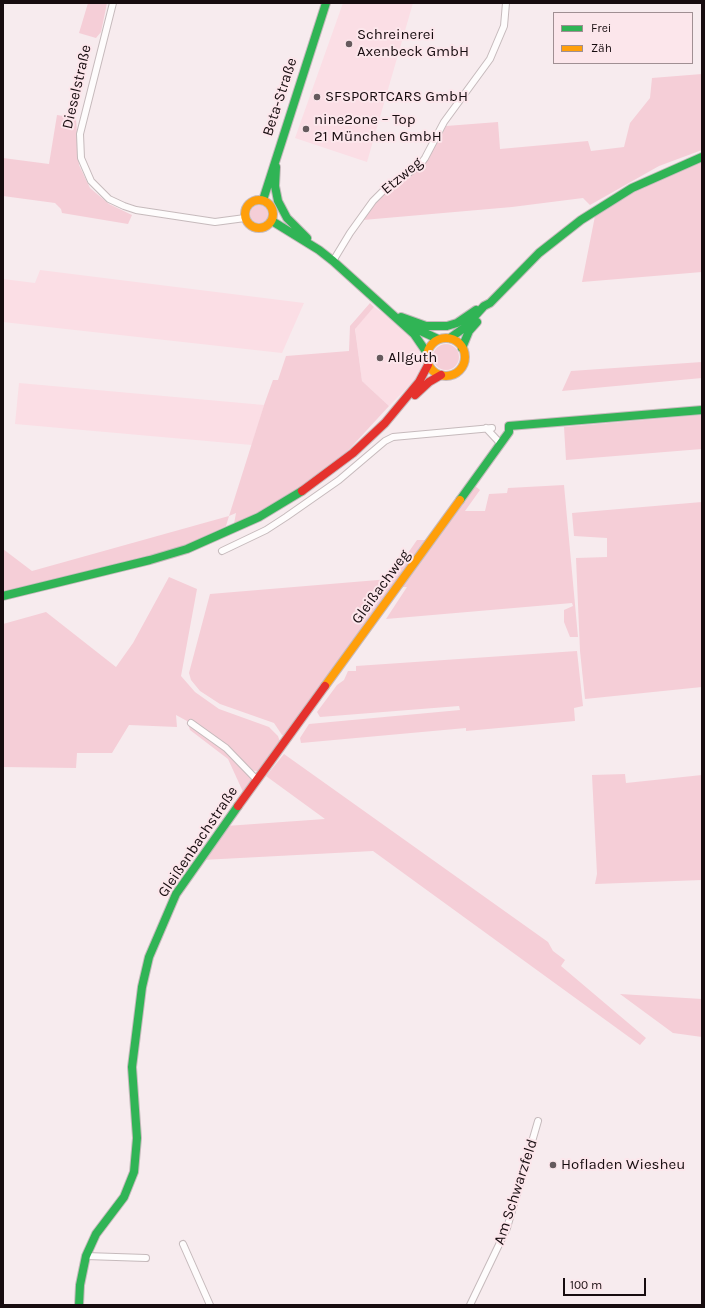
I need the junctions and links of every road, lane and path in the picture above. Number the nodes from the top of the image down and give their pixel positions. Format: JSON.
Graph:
{"nodes":[{"id":1,"x":113,"y":3,"type":"edge"},
{"id":2,"x":326,"y":3,"type":"edge"},
{"id":3,"x":506,"y":3,"type":"edge"},
{"id":4,"x":278,"y":150,"type":"junction"},
{"id":5,"x":702,"y":156,"type":"edge"},
{"id":6,"x":263,"y":200,"type":"junction"},
{"id":7,"x":245,"y":218,"type":"junction"},
{"id":8,"x":272,"y":221,"type":"junction"},
{"id":9,"x":318,"y":250,"type":"junction"},
{"id":10,"x":333,"y":261,"type":"junction"},
{"id":11,"x":369,"y":293,"type":"junction"},
{"id":12,"x":487,"y":304,"type":"junction"},
{"id":13,"x":401,"y":317,"type":"junction"},
{"id":14,"x":450,"y":338,"type":"junction"},
{"id":15,"x":438,"y":340,"type":"junction"},
{"id":16,"x":462,"y":348,"type":"junction"},
{"id":17,"x":427,"y":353,"type":"junction"},
{"id":18,"x":428,"y":365,"type":"junction"},
{"id":19,"x":441,"y":375,"type":"junction"},
{"id":20,"x":702,"y":410,"type":"edge"},
{"id":21,"x":385,"y":423,"type":"junction"},
{"id":22,"x":500,"y":443,"type":"junction"},
{"id":23,"x":222,"y":551,"type":"dead end"},
{"id":24,"x":3,"y":596,"type":"edge"},
{"id":25,"x":191,"y":723,"type":"dead end"},
{"id":26,"x":284,"y":746,"type":"joint"},
{"id":27,"x":257,"y":780,"type":"junction"},
{"id":28,"x":538,"y":1121,"type":"dead end"},
{"id":29,"x":183,"y":1244,"type":"dead end"},
{"id":30,"x":86,"y":1256,"type":"junction"},
{"id":31,"x":146,"y":1258,"type":"dead end"},
{"id":32,"x":79,"y":1305,"type":"edge"},
{"id":33,"x":210,"y":1305,"type":"edge"},
{"id":34,"x":470,"y":1305,"type":"edge"}],
"edges":[{"from":1,"to":7,"type":"street","name":"Dieselstraße"},
{"from":2,"to":4,"type":"street","name":"Beta-Straße"},
{"from":3,"to":10,"type":"street","name":"Etzweg"},
{"from":4,"to":6,"type":"street","name":"Beta-Straße"},
{"from":4,"to":9,"type":"street"},
{"from":5,"to":12,"type":"street"},
{"from":6,"to":7,"type":"street"},
{"from":6,"to":8,"type":"street"},
{"from":7,"to":8,"type":"street"},
{"from":8,"to":9,"type":"street"},
{"from":9,"to":10,"type":"street"},
{"from":10,"to":11,"type":"street"},
{"from":11,"to":13,"type":"street"},
{"from":11,"to":17,"type":"street"},
{"from":12,"to":13,"type":"street"},
{"from":12,"to":14,"type":"street"},
{"from":12,"to":16,"type":"street"},
{"from":13,"to":15,"type":"street"},
{"from":14,"to":15,"type":"street"},
{"from":14,"to":16,"type":"street"},
{"from":15,"to":17,"type":"street"},
{"from":16,"to":19,"type":"street"},
{"from":17,"to":18,"type":"street"},
{"from":18,"to":19,"type":"street"},
{"from":18,"to":21,"type":"street"},
{"from":19,"to":21,"type":"street"},
{"from":20,"to":22,"type":"street","name":"Gleißachweg"},
{"from":21,"to":24,"type":"street"},
{"from":22,"to":23,"type":"street"},
{"from":22,"to":26,"type":"street","name":"Gleißachweg"},
{"from":25,"to":27,"type":"street"},
{"from":26,"to":27,"type":"street","name":"Gleißenbachstraße"},
{"from":27,"to":30,"type":"street","name":"Gleißenbachstraße"},
{"from":28,"to":34,"type":"street","name":"Am Schwarzfeld"},
{"from":29,"to":33,"type":"street"},
{"from":30,"to":31,"type":"street"},
{"from":30,"to":32,"type":"street","name":"Gleißenbachstraße"}]}
